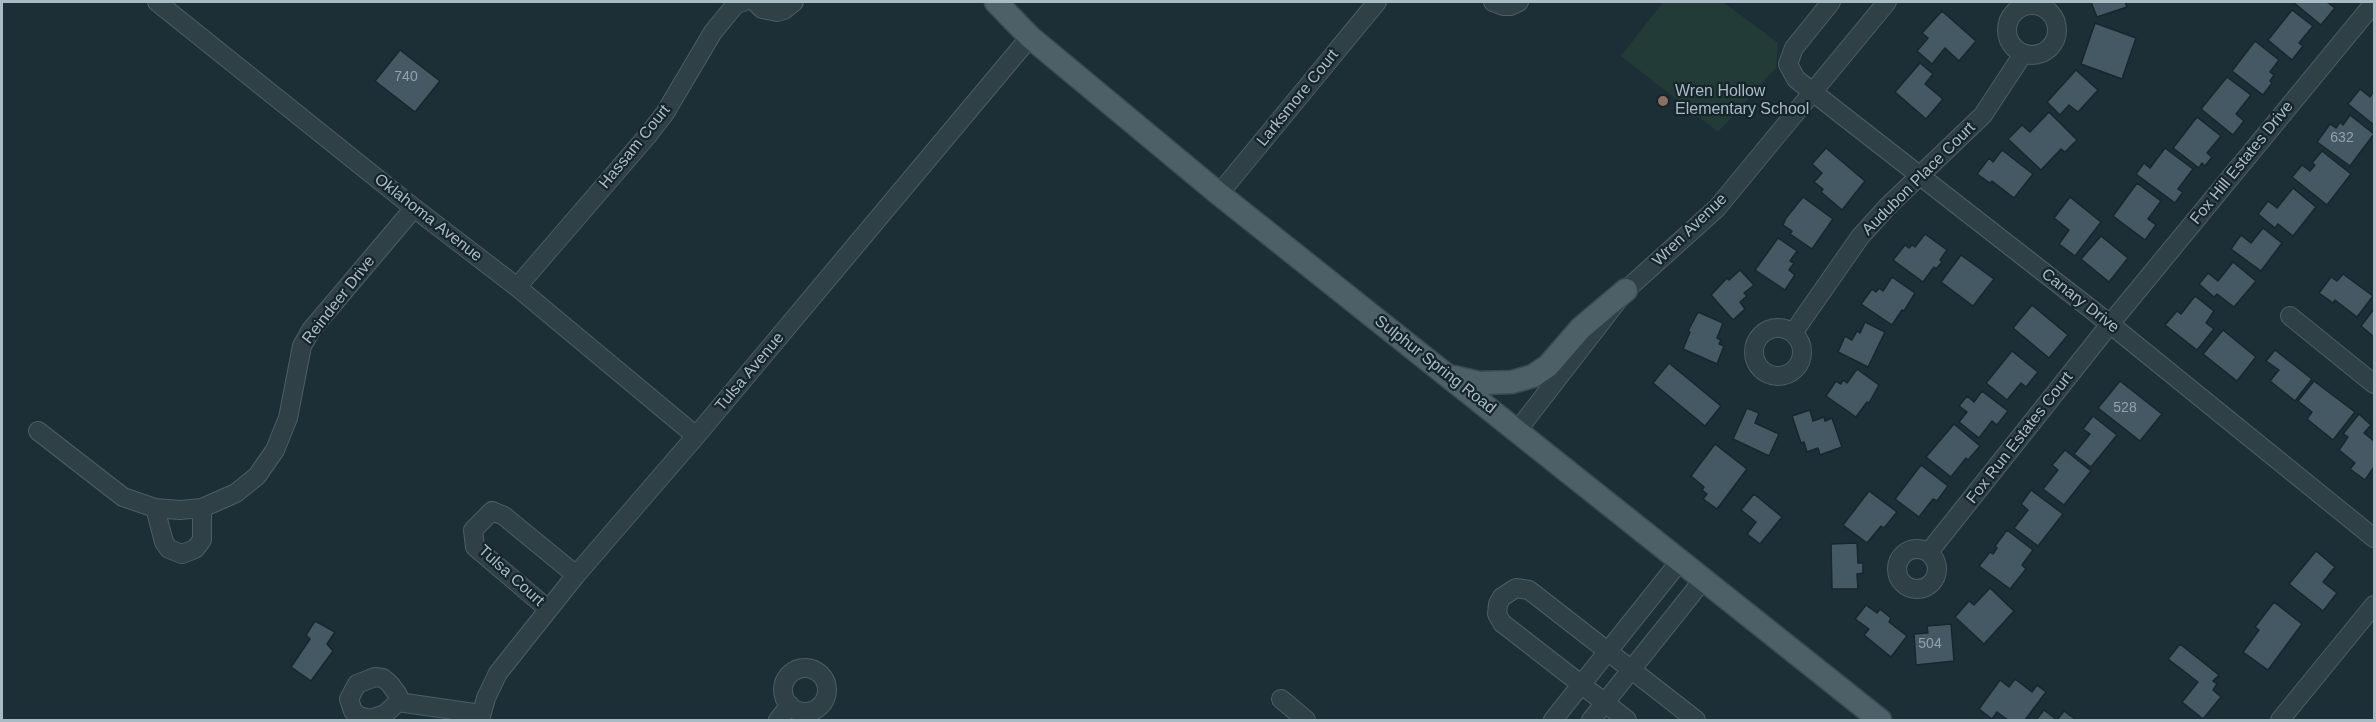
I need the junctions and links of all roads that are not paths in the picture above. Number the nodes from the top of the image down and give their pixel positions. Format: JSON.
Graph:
{"nodes":[{"id":1,"x":158,"y":2,"type":"edge"},
{"id":2,"x":743,"y":2,"type":"edge"},
{"id":3,"x":755,"y":2,"type":"edge"},
{"id":4,"x":794,"y":2,"type":"edge"},
{"id":5,"x":996,"y":2,"type":"edge"},
{"id":6,"x":1377,"y":2,"type":"edge"},
{"id":7,"x":1493,"y":2,"type":"edge"},
{"id":8,"x":1519,"y":2,"type":"edge"},
{"id":9,"x":1831,"y":2,"type":"edge"},
{"id":10,"x":1887,"y":2,"type":"edge"},
{"id":11,"x":2374,"y":3,"type":"edge"},
{"id":12,"x":1030,"y":37,"type":"junction"},
{"id":13,"x":2024,"y":54,"type":"dead end"},
{"id":14,"x":1814,"y":91,"type":"junction"},
{"id":15,"x":1921,"y":176,"type":"junction"},
{"id":16,"x":1219,"y":194,"type":"junction"},
{"id":17,"x":414,"y":208,"type":"junction"},
{"id":18,"x":517,"y":287,"type":"junction"},
{"id":19,"x":1626,"y":290,"type":"junction"},
{"id":20,"x":2290,"y":316,"type":"dead end"},
{"id":21,"x":2110,"y":324,"type":"junction"},
{"id":22,"x":1793,"y":333,"type":"dead end"},
{"id":23,"x":1446,"y":375,"type":"junction"},
{"id":24,"x":2374,"y":384,"type":"edge"},
{"id":25,"x":38,"y":431,"type":"dead end"},
{"id":26,"x":1517,"y":431,"type":"junction"},
{"id":27,"x":696,"y":436,"type":"junction"},
{"id":28,"x":155,"y":508,"type":"junction"},
{"id":29,"x":202,"y":508,"type":"junction"},
{"id":30,"x":2374,"y":538,"type":"edge"},
{"id":31,"x":1929,"y":552,"type":"dead end"},
{"id":32,"x":1680,"y":561,"type":"junction"},
{"id":33,"x":576,"y":575,"type":"junction"},
{"id":34,"x":1703,"y":580,"type":"junction"},
{"id":35,"x":2374,"y":604,"type":"edge"},
{"id":36,"x":548,"y":609,"type":"junction"},
{"id":37,"x":1608,"y":651,"type":"junction"},
{"id":38,"x":1632,"y":669,"type":"junction"},
{"id":39,"x":1580,"y":686,"type":"junction"},
{"id":40,"x":1281,"y":699,"type":"dead end"},
{"id":41,"x":398,"y":702,"type":"dead end"},
{"id":42,"x":1606,"y":703,"type":"junction"},
{"id":43,"x":790,"y":705,"type":"dead end"},
{"id":44,"x":480,"y":717,"type":"edge"},
{"id":45,"x":778,"y":720,"type":"edge"},
{"id":46,"x":1306,"y":720,"type":"edge"},
{"id":47,"x":1553,"y":720,"type":"edge"},
{"id":48,"x":1591,"y":720,"type":"edge"},
{"id":49,"x":1627,"y":720,"type":"edge"},
{"id":50,"x":1696,"y":720,"type":"edge"},
{"id":51,"x":1881,"y":720,"type":"edge"},
{"id":52,"x":2280,"y":720,"type":"edge"}],
"edges":[{"from":1,"to":17,"type":"street","name":"Oklahoma Avenue"},
{"from":2,"to":18,"type":"street","name":"Hassam Court"},
{"from":3,"to":4,"type":"street"},
{"from":5,"to":12,"type":"main road","name":"Sulphur Spring Road"},
{"from":6,"to":16,"type":"street","name":"Larksmore Court"},
{"from":7,"to":8,"type":"street"},
{"from":9,"to":14,"type":"street","name":"Canary Drive"},
{"from":10,"to":14,"type":"street","name":"Wren Avenue"},
{"from":11,"to":21,"type":"street","name":"Fox Hill Estates Drive"},
{"from":12,"to":16,"type":"main road","name":"Sulphur Spring Road"},
{"from":12,"to":27,"type":"street","name":"Tulsa Avenue"},
{"from":13,"to":15,"type":"street","name":"Audubon Place Court"},
{"from":14,"to":15,"type":"street","name":"Canary Drive"},
{"from":14,"to":19,"type":"street","name":"Wren Avenue"},
{"from":15,"to":21,"type":"street","name":"Canary Drive"},
{"from":15,"to":22,"type":"street","name":"Audubon Place Court"},
{"from":16,"to":23,"type":"main road","name":"Sulphur Spring Road"},
{"from":17,"to":18,"type":"street","name":"Oklahoma Avenue"},
{"from":17,"to":29,"type":"street","name":"Reindeer Drive"},
{"from":18,"to":27,"type":"street","name":"Oklahoma Avenue"},
{"from":19,"to":23,"type":"main road"},
{"from":19,"to":26,"type":"street","name":"Wren Avenue"},
{"from":20,"to":24,"type":"street"},
{"from":21,"to":30,"type":"street","name":"Canary Drive"},
{"from":21,"to":31,"type":"street","name":"Fox Run Estates Court"},
{"from":23,"to":26,"type":"main road","name":"Sulphur Spring Road"},
{"from":25,"to":28,"type":"street","name":"Reindeer Drive"},
{"from":26,"to":32,"type":"main road","name":"Sulphur Spring Road"},
{"from":27,"to":33,"type":"street","name":"Tulsa Avenue"},
{"from":28,"to":29,"type":"street","name":"Reindeer Drive"},
{"from":28,"to":29,"type":"street"},
{"from":32,"to":34,"type":"main road","name":"Sulphur Spring Road"},
{"from":32,"to":37,"type":"street"},
{"from":33,"to":36,"type":"street","name":"Tulsa Avenue"},
{"from":33,"to":36,"type":"street","name":"Tulsa Court"},
{"from":34,"to":38,"type":"street"},
{"from":34,"to":51,"type":"main road","name":"Sulphur Spring Road"},
{"from":35,"to":52,"type":"street"},
{"from":36,"to":44,"type":"street","name":"Tulsa Avenue"},
{"from":37,"to":38,"type":"street"},
{"from":37,"to":39,"type":"street"},
{"from":37,"to":39,"type":"street"},
{"from":38,"to":42,"type":"street"},
{"from":38,"to":50,"type":"street"},
{"from":39,"to":42,"type":"street"},
{"from":39,"to":47,"type":"street"},
{"from":40,"to":46,"type":"street"},
{"from":41,"to":44,"type":"street"},
{"from":42,"to":48,"type":"street"},
{"from":42,"to":49,"type":"street"},
{"from":43,"to":45,"type":"street"}]}
